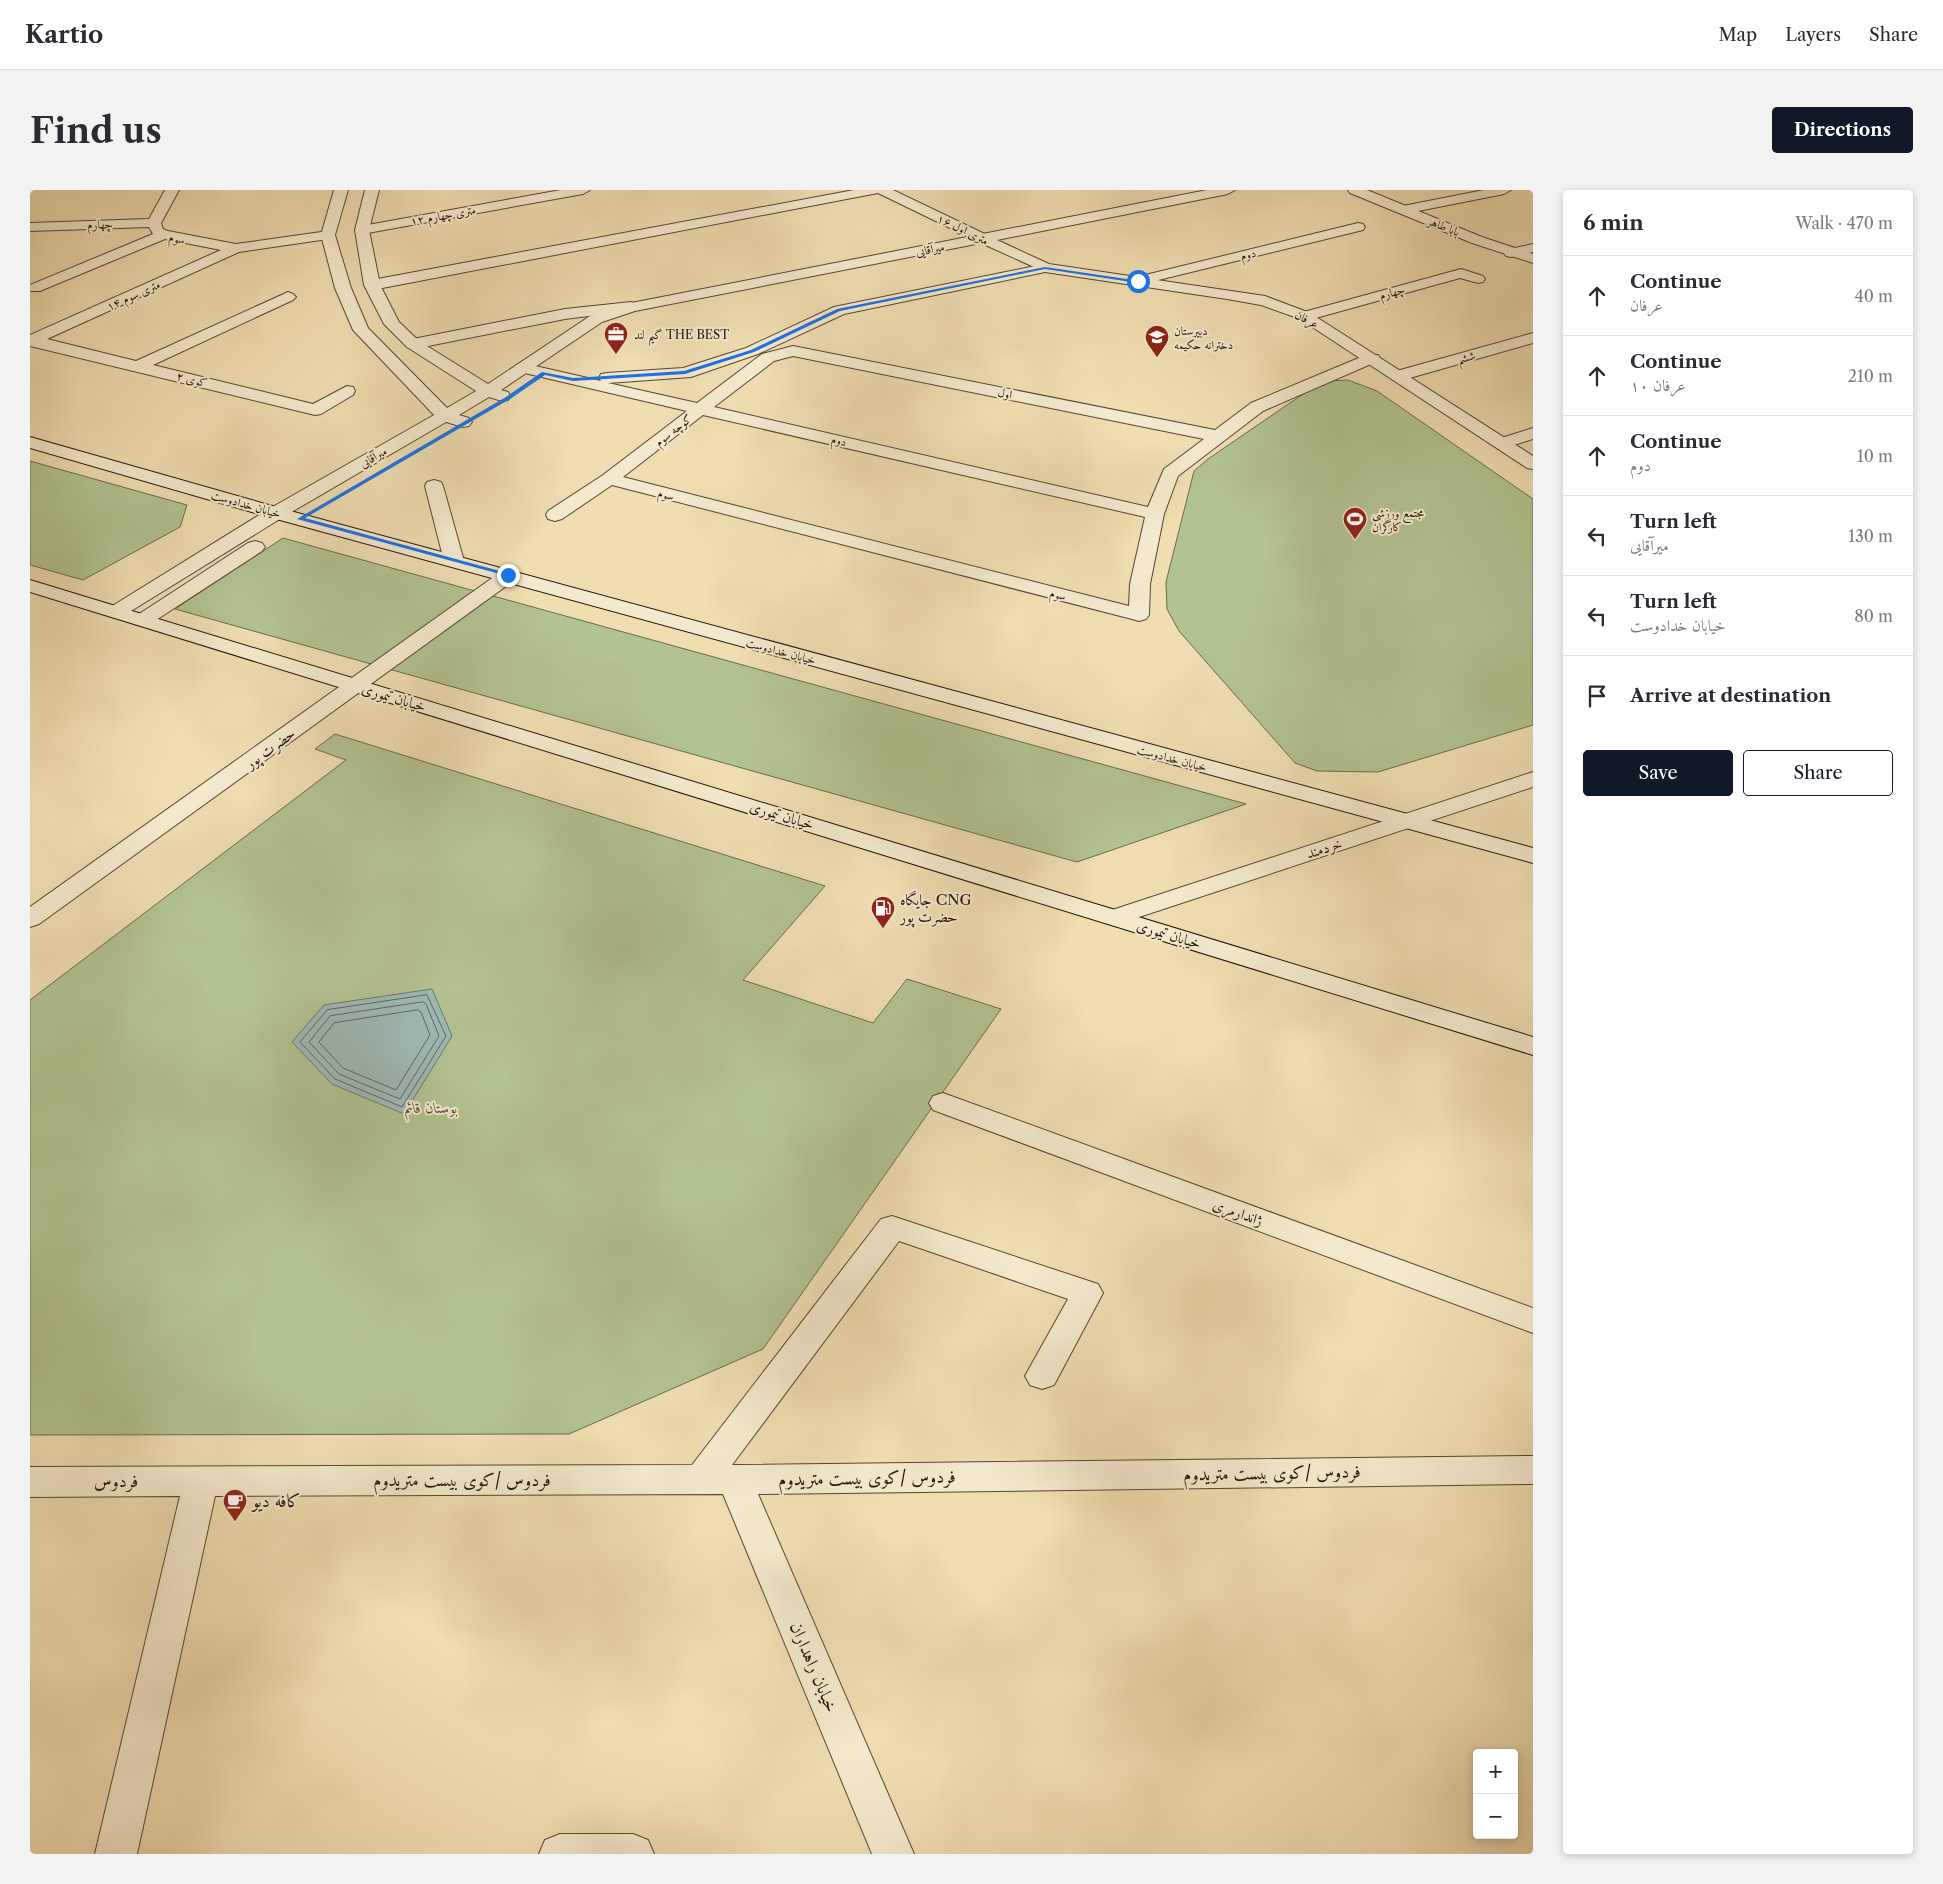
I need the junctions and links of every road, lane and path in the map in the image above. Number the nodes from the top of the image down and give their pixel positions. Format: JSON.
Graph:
{"nodes":[{"id":1,"x":172,"y":190,"type":"edge"},
{"id":2,"x":341,"y":190,"type":"edge"},
{"id":3,"x":372,"y":190,"type":"edge"},
{"id":4,"x":583,"y":190,"type":"edge"},
{"id":5,"x":875,"y":190,"type":"edge"},
{"id":6,"x":882,"y":190,"type":"edge"},
{"id":7,"x":1228,"y":190,"type":"edge"},
{"id":8,"x":1356,"y":190,"type":"edge"},
{"id":9,"x":1504,"y":190,"type":"edge"},
{"id":10,"x":1403,"y":210,"type":"junction"},
{"id":11,"x":154,"y":223,"type":"junction"},
{"id":12,"x":30,"y":227,"type":"edge"},
{"id":13,"x":1358,"y":227,"type":"dead end"},
{"id":14,"x":362,"y":230,"type":"junction"},
{"id":15,"x":164,"y":235,"type":"junction"},
{"id":16,"x":328,"y":235,"type":"junction"},
{"id":17,"x":984,"y":239,"type":"junction"},
{"id":18,"x":236,"y":248,"type":"junction"},
{"id":19,"x":1533,"y":248,"type":"edge"},
{"id":20,"x":1511,"y":253,"type":"junction"},
{"id":21,"x":1533,"y":259,"type":"edge"},
{"id":22,"x":1045,"y":268,"type":"junction"},
{"id":23,"x":1478,"y":279,"type":"dead end"},
{"id":24,"x":1138,"y":281,"type":"junction"},
{"id":25,"x":372,"y":285,"type":"junction"},
{"id":26,"x":35,"y":288,"type":"dead end"},
{"id":27,"x":288,"y":297,"type":"dead end"},
{"id":28,"x":631,"y":307,"type":"junction"},
{"id":29,"x":1305,"y":316,"type":"junction"},
{"id":30,"x":1533,"y":338,"type":"edge"},
{"id":31,"x":31,"y":341,"type":"edge"},
{"id":32,"x":413,"y":344,"type":"junction"},
{"id":33,"x":793,"y":351,"type":"joint"},
{"id":34,"x":1372,"y":358,"type":"junction"},
{"id":35,"x":138,"y":366,"type":"junction"},
{"id":36,"x":522,"y":368,"type":"junction"},
{"id":37,"x":544,"y":373,"type":"junction"},
{"id":38,"x":1399,"y":376,"type":"junction"},
{"id":39,"x":573,"y":380,"type":"junction"},
{"id":40,"x":347,"y":391,"type":"dead end"},
{"id":41,"x":488,"y":391,"type":"junction"},
{"id":42,"x":508,"y":398,"type":"junction"},
{"id":43,"x":702,"y":408,"type":"junction"},
{"id":44,"x":445,"y":416,"type":"junction"},
{"id":45,"x":465,"y":422,"type":"junction"},
{"id":46,"x":1533,"y":433,"type":"edge"},
{"id":47,"x":1217,"y":436,"type":"junction"},
{"id":48,"x":30,"y":442,"type":"edge"},
{"id":49,"x":1504,"y":443,"type":"junction"},
{"id":50,"x":1533,"y":464,"type":"edge"},
{"id":51,"x":609,"y":479,"type":"junction"},
{"id":52,"x":434,"y":486,"type":"dead end"},
{"id":53,"x":1155,"y":514,"type":"junction"},
{"id":54,"x":555,"y":516,"type":"dead end"},
{"id":55,"x":286,"y":520,"type":"junction"},
{"id":56,"x":267,"y":540,"type":"dead end"},
{"id":57,"x":454,"y":561,"type":"junction"},
{"id":58,"x":508,"y":575,"type":"junction"},
{"id":59,"x":30,"y":586,"type":"edge"},
{"id":60,"x":116,"y":612,"type":"junction"},
{"id":61,"x":143,"y":620,"type":"junction"},
{"id":62,"x":357,"y":685,"type":"junction"},
{"id":63,"x":1533,"y":779,"type":"edge"},
{"id":64,"x":1403,"y":822,"type":"junction"},
{"id":65,"x":1533,"y":856,"type":"edge"},
{"id":66,"x":1115,"y":917,"type":"junction"},
{"id":67,"x":30,"y":919,"type":"edge"},
{"id":68,"x":1533,"y":1046,"type":"edge"},
{"id":69,"x":944,"y":1103,"type":"dead end"},
{"id":70,"x":1533,"y":1321,"type":"edge"},
{"id":71,"x":1042,"y":1376,"type":"dead end"},
{"id":72,"x":1533,"y":1470,"type":"edge"},
{"id":73,"x":718,"y":1480,"type":"junction"},
{"id":74,"x":201,"y":1481,"type":"junction"},
{"id":75,"x":30,"y":1482,"type":"edge"},
{"id":76,"x":116,"y":1854,"type":"edge"},
{"id":77,"x":560,"y":1854,"type":"edge"},
{"id":78,"x":633,"y":1854,"type":"edge"},
{"id":79,"x":893,"y":1854,"type":"edge"}],
"edges":[{"from":1,"to":11,"type":"street"},
{"from":2,"to":16,"type":"street"},
{"from":3,"to":14,"type":"street"},
{"from":4,"to":14,"type":"street","name":"۱۲ متری چهارم"},
{"from":5,"to":25,"type":"street"},
{"from":6,"to":17,"type":"street","name":"۱۶ متری اول"},
{"from":7,"to":17,"type":"street","name":"میرآقایی"},
{"from":8,"to":10,"type":"street","name":"بابا طاهر"},
{"from":9,"to":10,"type":"street"},
{"from":10,"to":20,"type":"street","name":"بابا طاهر"},
{"from":11,"to":12,"type":"street","name":"چهارم"},
{"from":11,"to":15,"type":"street"},
{"from":13,"to":24,"type":"street","name":"دوم"},
{"from":14,"to":25,"type":"street"},
{"from":15,"to":18,"type":"street","name":"سوم"},
{"from":15,"to":26,"type":"street","name":"سوم"},
{"from":16,"to":18,"type":"street","name":"سوم"},
{"from":16,"to":44,"type":"street"},
{"from":17,"to":22,"type":"street","name":"۱۶ متری اول"},
{"from":17,"to":28,"type":"street","name":"میرآقایی"},
{"from":18,"to":31,"type":"street","name":"۱۴ متری سوم"},
{"from":19,"to":20,"type":"street"},
{"from":20,"to":21,"type":"street","name":"بابا طاهر"},
{"from":22,"to":24,"type":"street","name":"عرفان"},
{"from":22,"to":39,"type":"street"},
{"from":23,"to":29,"type":"street","name":"چهارم"},
{"from":24,"to":29,"type":"street","name":"عرفان"},
{"from":25,"to":32,"type":"street"},
{"from":27,"to":35,"type":"street"},
{"from":28,"to":32,"type":"street"},
{"from":28,"to":36,"type":"street","name":"میرآقایی"},
{"from":28,"to":37,"type":"street","name":"میرآقایی"},
{"from":29,"to":34,"type":"street","name":"عرفان"},
{"from":30,"to":38,"type":"street","name":"ششم"},
{"from":31,"to":35,"type":"street","name":"کوی ۲"},
{"from":32,"to":41,"type":"street"},
{"from":33,"to":43,"type":"street","name":"کوچه سوم"},
{"from":33,"to":47,"type":"street","name":"اول"},
{"from":34,"to":38,"type":"street","name":"عرفان"},
{"from":34,"to":47,"type":"street","name":"سوم"},
{"from":35,"to":40,"type":"street","name":"کوی ۲"},
{"from":36,"to":37,"type":"street","name":"دوم"},
{"from":36,"to":41,"type":"street","name":"میرآقایی"},
{"from":37,"to":39,"type":"street","name":"دوم"},
{"from":37,"to":42,"type":"street","name":"میرآقایی"},
{"from":38,"to":49,"type":"street","name":"عرفان"},
{"from":39,"to":43,"type":"street","name":"دوم"},
{"from":41,"to":42,"type":"street"},
{"from":41,"to":44,"type":"street","name":"میرآقایی"},
{"from":42,"to":45,"type":"street","name":"میرآقایی"},
{"from":43,"to":51,"type":"street","name":"کوچه سوم"},
{"from":43,"to":53,"type":"street","name":"دوم"},
{"from":44,"to":45,"type":"street"},
{"from":44,"to":55,"type":"street","name":"میرآقایی"},
{"from":45,"to":55,"type":"street","name":"میرآقایی"},
{"from":46,"to":49,"type":"street"},
{"from":47,"to":53,"type":"street","name":"سوم"},
{"from":48,"to":55,"type":"street","name":"خیابان خدادوست"},
{"from":49,"to":50,"type":"street","name":"عرفان"},
{"from":51,"to":53,"type":"street","name":"سوم"},
{"from":51,"to":54,"type":"street","name":"کوچه سوم"},
{"from":52,"to":57,"type":"street"},
{"from":55,"to":57,"type":"street","name":"خیابان خدادوست"},
{"from":55,"to":60,"type":"street","name":"میرآقایی"},
{"from":56,"to":61,"type":"street"},
{"from":57,"to":58,"type":"street","name":"خیابان خدادوست"},
{"from":58,"to":62,"type":"street","name":"حضرت پور"},
{"from":58,"to":64,"type":"street","name":"خیابان خدادوست"},
{"from":59,"to":60,"type":"street","name":"خیابان تیموری"},
{"from":60,"to":61,"type":"street","name":"خیابان تیموری"},
{"from":61,"to":62,"type":"street","name":"خیابان تیموری"},
{"from":62,"to":66,"type":"street","name":"خیابان تیموری"},
{"from":62,"to":67,"type":"street","name":"حضرت پور"},
{"from":63,"to":64,"type":"street","name":"خردمند"},
{"from":64,"to":65,"type":"street","name":"خیابان خدادوست"},
{"from":64,"to":66,"type":"street","name":"خردمند"},
{"from":66,"to":68,"type":"street","name":"خیابان تیموری"},
{"from":69,"to":70,"type":"street","name":"ژاندارمری"},
{"from":71,"to":73,"type":"street"},
{"from":72,"to":73,"type":"street","name":"فردوس /کوی بیست متریدوم"},
{"from":73,"to":74,"type":"street","name":"فردوس /کوی بیست متریدوم"},
{"from":73,"to":79,"type":"street","name":"خیابان راهداران"},
{"from":74,"to":75,"type":"street","name":"فردوس"},
{"from":74,"to":76,"type":"street"},
{"from":77,"to":78,"type":"street"}]}
